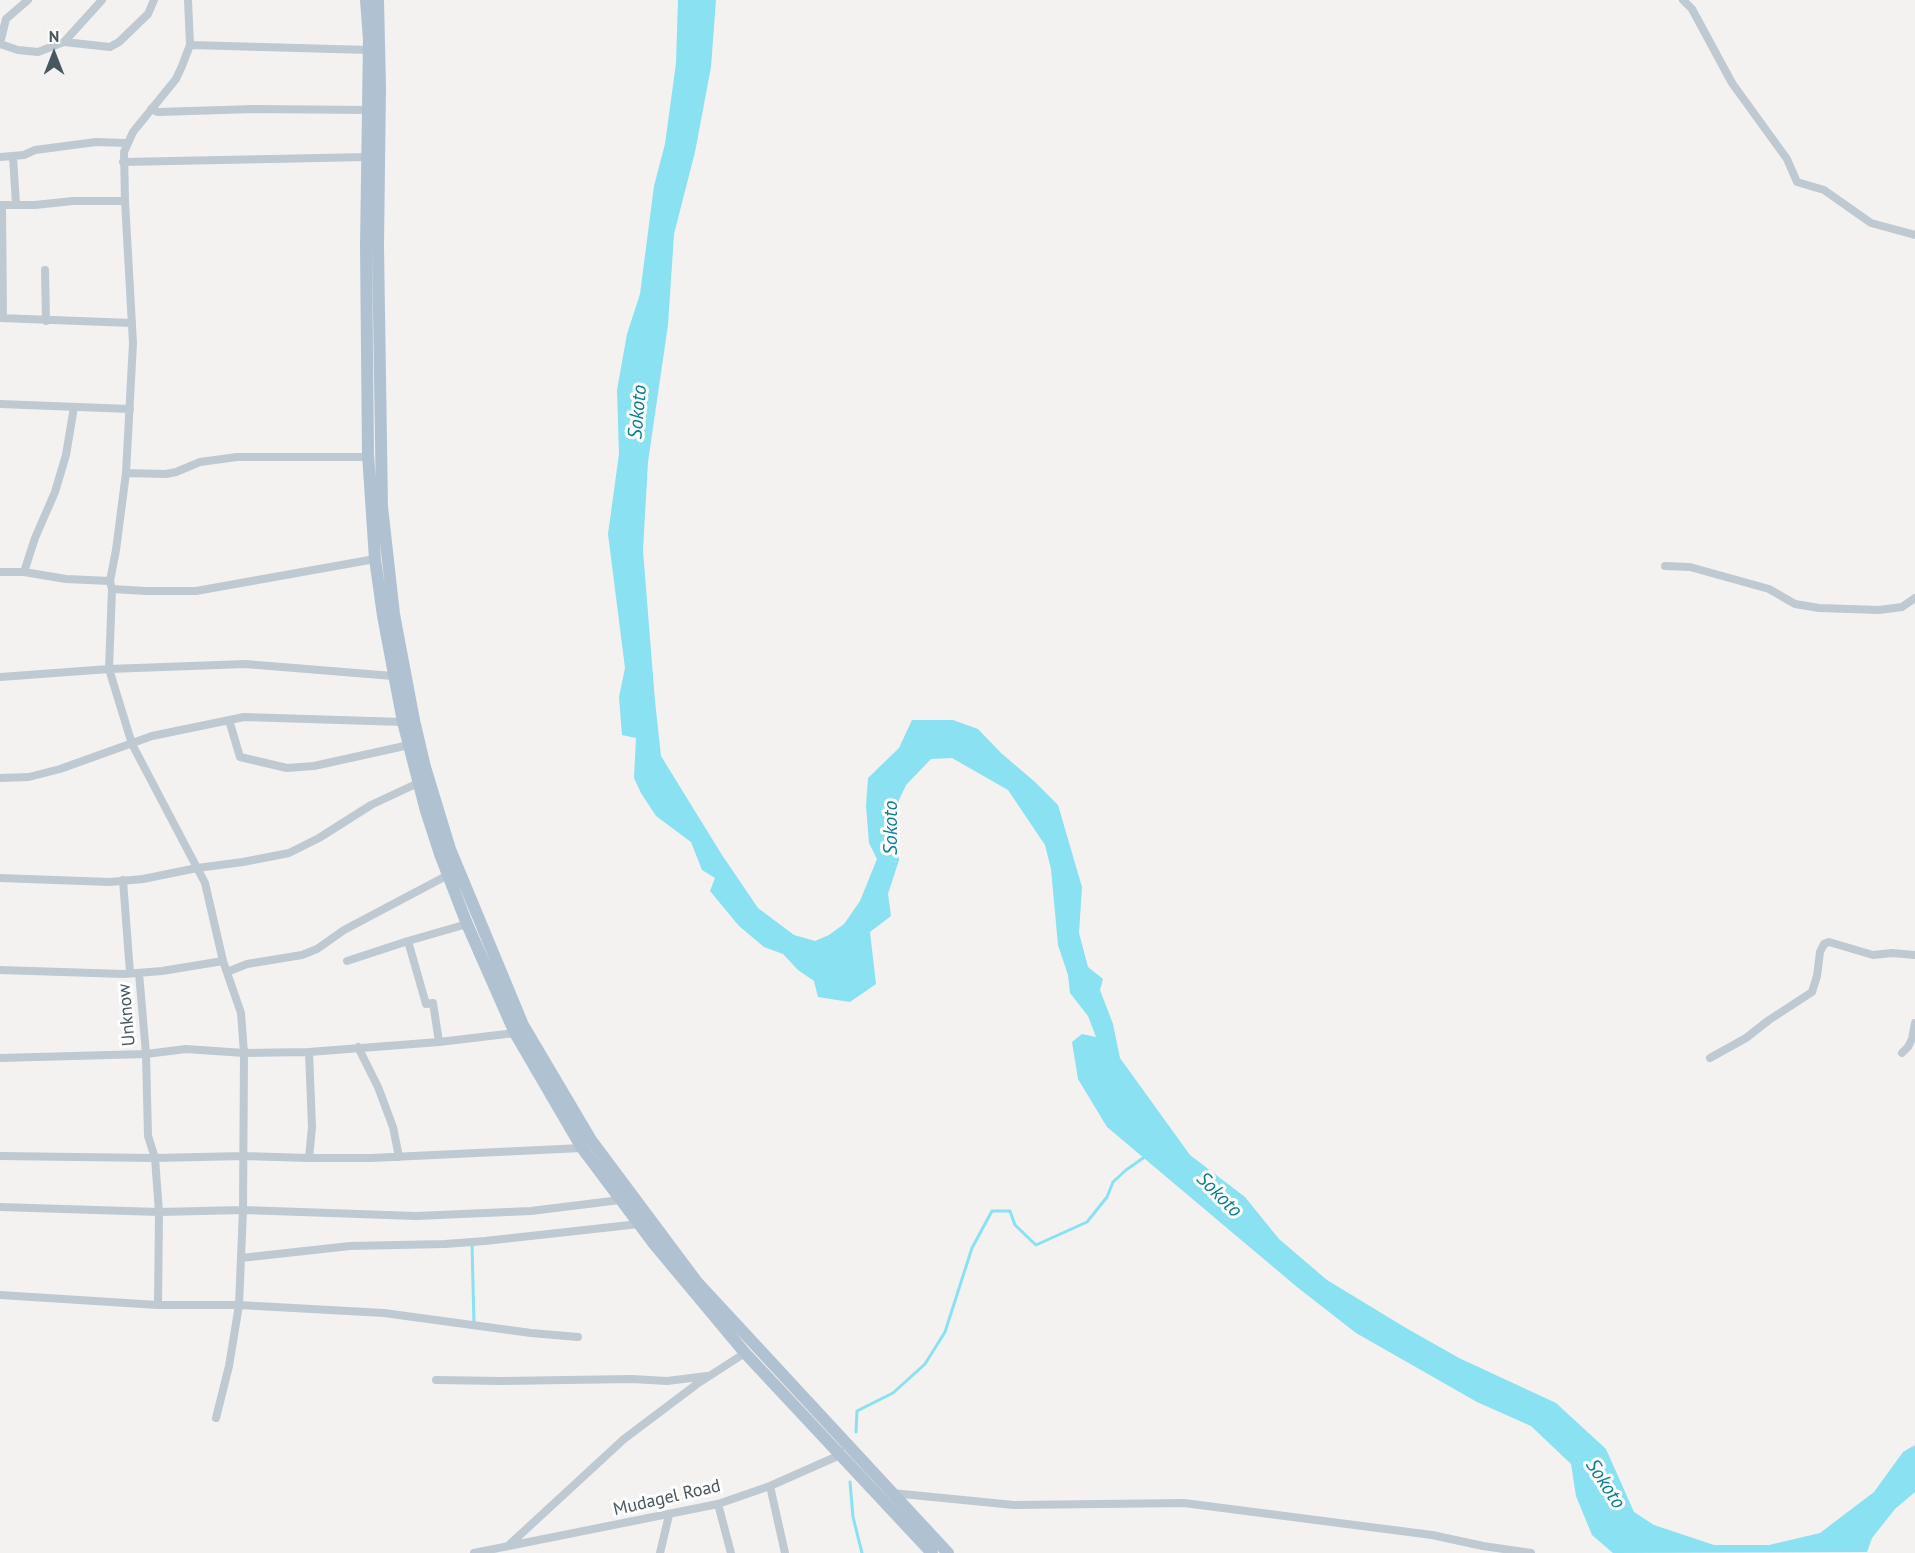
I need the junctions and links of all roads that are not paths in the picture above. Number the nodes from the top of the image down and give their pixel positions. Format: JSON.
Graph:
{"nodes":[{"id":1,"x":29,"y":0,"type":"edge"},
{"id":2,"x":102,"y":0,"type":"edge"},
{"id":3,"x":153,"y":0,"type":"edge"},
{"id":4,"x":188,"y":0,"type":"edge"},
{"id":5,"x":366,"y":0,"type":"edge"},
{"id":6,"x":378,"y":0,"type":"edge"},
{"id":7,"x":1683,"y":0,"type":"edge"},
{"id":8,"x":64,"y":42,"type":"junction"},
{"id":9,"x":0,"y":43,"type":"edge"},
{"id":10,"x":190,"y":45,"type":"junction"},
{"id":11,"x":369,"y":50,"type":"junction"},
{"id":12,"x":151,"y":109,"type":"junction"},
{"id":13,"x":368,"y":110,"type":"junction"},
{"id":14,"x":127,"y":143,"type":"junction"},
{"id":15,"x":13,"y":156,"type":"junction"},
{"id":16,"x":368,"y":157,"type":"junction"},
{"id":17,"x":0,"y":158,"type":"edge"},
{"id":18,"x":123,"y":162,"type":"junction"},
{"id":19,"x":125,"y":201,"type":"junction"},
{"id":20,"x":1,"y":205,"type":"edge"},
{"id":21,"x":16,"y":205,"type":"junction"},
{"id":22,"x":1915,"y":235,"type":"edge"},
{"id":23,"x":45,"y":270,"type":"dead end"},
{"id":24,"x":2,"y":318,"type":"edge"},
{"id":25,"x":46,"y":321,"type":"junction"},
{"id":26,"x":132,"y":323,"type":"junction"},
{"id":27,"x":0,"y":404,"type":"edge"},
{"id":28,"x":74,"y":407,"type":"junction"},
{"id":29,"x":130,"y":409,"type":"junction"},
{"id":30,"x":369,"y":457,"type":"junction"},
{"id":31,"x":126,"y":473,"type":"junction"},
{"id":32,"x":375,"y":559,"type":"junction"},
{"id":33,"x":1665,"y":566,"type":"dead end"},
{"id":34,"x":0,"y":572,"type":"edge"},
{"id":35,"x":24,"y":573,"type":"junction"},
{"id":36,"x":111,"y":585,"type":"junction"},
{"id":37,"x":1915,"y":598,"type":"edge"},
{"id":38,"x":108,"y":669,"type":"junction"},
{"id":39,"x":393,"y":676,"type":"junction"},
{"id":40,"x":0,"y":677,"type":"edge"},
{"id":41,"x":229,"y":720,"type":"junction"},
{"id":42,"x":403,"y":722,"type":"junction"},
{"id":43,"x":132,"y":744,"type":"junction"},
{"id":44,"x":409,"y":745,"type":"junction"},
{"id":45,"x":0,"y":778,"type":"edge"},
{"id":46,"x":418,"y":783,"type":"junction"},
{"id":47,"x":197,"y":868,"type":"junction"},
{"id":48,"x":448,"y":874,"type":"junction"},
{"id":49,"x":0,"y":878,"type":"edge"},
{"id":50,"x":123,"y":880,"type":"junction"},
{"id":51,"x":467,"y":924,"type":"junction"},
{"id":52,"x":408,"y":941,"type":"junction"},
{"id":53,"x":1915,"y":955,"type":"edge"},
{"id":54,"x":223,"y":961,"type":"junction"},
{"id":55,"x":347,"y":961,"type":"dead end"},
{"id":56,"x":0,"y":970,"type":"edge"},
{"id":57,"x":228,"y":972,"type":"junction"},
{"id":58,"x":134,"y":973,"type":"junction"},
{"id":59,"x":1915,"y":1023,"type":"edge"},
{"id":60,"x":515,"y":1033,"type":"junction"},
{"id":61,"x":439,"y":1041,"type":"junction"},
{"id":62,"x":358,"y":1047,"type":"junction"},
{"id":63,"x":309,"y":1052,"type":"junction"},
{"id":64,"x":244,"y":1053,"type":"junction"},
{"id":65,"x":1902,"y":1053,"type":"dead end"},
{"id":66,"x":146,"y":1054,"type":"junction"},
{"id":67,"x":0,"y":1058,"type":"edge"},
{"id":68,"x":1710,"y":1058,"type":"dead end"},
{"id":69,"x":582,"y":1148,"type":"junction"},
{"id":70,"x":0,"y":1156,"type":"edge"},
{"id":71,"x":243,"y":1156,"type":"junction"},
{"id":72,"x":399,"y":1156,"type":"junction"},
{"id":73,"x":155,"y":1158,"type":"junction"},
{"id":74,"x":309,"y":1158,"type":"junction"},
{"id":75,"x":620,"y":1200,"type":"junction"},
{"id":76,"x":0,"y":1207,"type":"edge"},
{"id":77,"x":243,"y":1210,"type":"junction"},
{"id":78,"x":159,"y":1212,"type":"junction"},
{"id":79,"x":639,"y":1224,"type":"junction"},
{"id":80,"x":241,"y":1258,"type":"junction"},
{"id":81,"x":0,"y":1295,"type":"edge"},
{"id":82,"x":158,"y":1305,"type":"junction"},
{"id":83,"x":239,"y":1305,"type":"junction"},
{"id":84,"x":578,"y":1337,"type":"dead end"},
{"id":85,"x":745,"y":1353,"type":"junction"},
{"id":86,"x":708,"y":1376,"type":"junction"},
{"id":87,"x":436,"y":1380,"type":"dead end"},
{"id":88,"x":216,"y":1418,"type":"dead end"},
{"id":89,"x":838,"y":1434,"type":"junction"},
{"id":90,"x":840,"y":1455,"type":"junction"},
{"id":91,"x":770,"y":1486,"type":"junction"},
{"id":92,"x":892,"y":1493,"type":"junction"},
{"id":93,"x":718,"y":1504,"type":"junction"},
{"id":94,"x":669,"y":1515,"type":"junction"},
{"id":95,"x":508,"y":1546,"type":"junction"},
{"id":96,"x":474,"y":1553,"type":"edge"},
{"id":97,"x":660,"y":1553,"type":"edge"},
{"id":98,"x":731,"y":1553,"type":"edge"},
{"id":99,"x":785,"y":1553,"type":"edge"},
{"id":100,"x":932,"y":1553,"type":"edge"},
{"id":101,"x":948,"y":1553,"type":"edge"},
{"id":102,"x":1531,"y":1553,"type":"edge"}],
"edges":[{"from":1,"to":9,"type":"street"},
{"from":2,"to":8,"type":"street"},
{"from":3,"to":8,"type":"street"},
{"from":4,"to":10,"type":"street"},
{"from":5,"to":11,"type":"main road"},
{"from":6,"to":89,"type":"main road"},
{"from":7,"to":22,"type":"street"},
{"from":8,"to":9,"type":"street"},
{"from":10,"to":11,"type":"street"},
{"from":10,"to":12,"type":"street"},
{"from":11,"to":13,"type":"main road"},
{"from":12,"to":13,"type":"street"},
{"from":12,"to":14,"type":"street"},
{"from":13,"to":16,"type":"main road"},
{"from":14,"to":15,"type":"street"},
{"from":14,"to":18,"type":"street"},
{"from":15,"to":17,"type":"street"},
{"from":15,"to":21,"type":"street"},
{"from":16,"to":18,"type":"street"},
{"from":16,"to":30,"type":"main road"},
{"from":18,"to":19,"type":"street"},
{"from":19,"to":21,"type":"street"},
{"from":19,"to":26,"type":"street"},
{"from":20,"to":21,"type":"street"},
{"from":20,"to":24,"type":"street"},
{"from":23,"to":25,"type":"street"},
{"from":24,"to":25,"type":"street"},
{"from":25,"to":26,"type":"street"},
{"from":26,"to":29,"type":"street"},
{"from":27,"to":28,"type":"street"},
{"from":28,"to":29,"type":"street"},
{"from":28,"to":35,"type":"street"},
{"from":29,"to":31,"type":"street"},
{"from":30,"to":31,"type":"street"},
{"from":30,"to":32,"type":"main road"},
{"from":31,"to":36,"type":"street"},
{"from":32,"to":36,"type":"street"},
{"from":32,"to":39,"type":"main road"},
{"from":33,"to":37,"type":"street"},
{"from":34,"to":35,"type":"street"},
{"from":35,"to":36,"type":"street"},
{"from":36,"to":38,"type":"street"},
{"from":38,"to":39,"type":"street"},
{"from":38,"to":40,"type":"street"},
{"from":38,"to":43,"type":"street"},
{"from":39,"to":42,"type":"main road"},
{"from":41,"to":42,"type":"street"},
{"from":41,"to":43,"type":"street"},
{"from":41,"to":44,"type":"street"},
{"from":42,"to":44,"type":"main road"},
{"from":43,"to":45,"type":"street"},
{"from":43,"to":47,"type":"street"},
{"from":44,"to":46,"type":"main road"},
{"from":46,"to":47,"type":"street"},
{"from":46,"to":48,"type":"main road"},
{"from":47,"to":50,"type":"street"},
{"from":47,"to":54,"type":"street"},
{"from":48,"to":51,"type":"main road"},
{"from":48,"to":57,"type":"street"},
{"from":49,"to":50,"type":"street"},
{"from":50,"to":58,"type":"street","name":"Unknow"},
{"from":51,"to":52,"type":"street"},
{"from":51,"to":60,"type":"main road"},
{"from":52,"to":55,"type":"street"},
{"from":52,"to":61,"type":"street"},
{"from":53,"to":68,"type":"street"},
{"from":54,"to":57,"type":"street"},
{"from":54,"to":58,"type":"street"},
{"from":56,"to":58,"type":"street"},
{"from":57,"to":64,"type":"street"},
{"from":58,"to":66,"type":"street","name":"Unknow"},
{"from":59,"to":65,"type":"street"},
{"from":60,"to":61,"type":"street"},
{"from":60,"to":69,"type":"main road"},
{"from":61,"to":62,"type":"street"},
{"from":62,"to":63,"type":"street"},
{"from":62,"to":72,"type":"street"},
{"from":63,"to":64,"type":"street"},
{"from":63,"to":74,"type":"street"},
{"from":64,"to":66,"type":"street"},
{"from":64,"to":71,"type":"street"},
{"from":66,"to":67,"type":"street"},
{"from":66,"to":73,"type":"street","name":"Unknow"},
{"from":69,"to":72,"type":"street"},
{"from":69,"to":75,"type":"main road"},
{"from":70,"to":73,"type":"street"},
{"from":71,"to":73,"type":"street"},
{"from":71,"to":74,"type":"street"},
{"from":71,"to":77,"type":"street"},
{"from":72,"to":74,"type":"street"},
{"from":73,"to":78,"type":"street","name":"Unknow"},
{"from":75,"to":77,"type":"street"},
{"from":75,"to":79,"type":"main road"},
{"from":76,"to":78,"type":"street"},
{"from":77,"to":78,"type":"street"},
{"from":77,"to":80,"type":"street"},
{"from":78,"to":82,"type":"street","name":"Unknow"},
{"from":79,"to":80,"type":"street"},
{"from":79,"to":85,"type":"main road"},
{"from":80,"to":83,"type":"street"},
{"from":81,"to":82,"type":"street"},
{"from":82,"to":83,"type":"street"},
{"from":83,"to":84,"type":"street"},
{"from":83,"to":88,"type":"street"},
{"from":85,"to":86,"type":"street"},
{"from":85,"to":90,"type":"main road"},
{"from":86,"to":87,"type":"street"},
{"from":86,"to":95,"type":"street"},
{"from":89,"to":90,"type":"street"},
{"from":89,"to":92,"type":"main road"},
{"from":90,"to":91,"type":"street","name":"Mudagel Road"},
{"from":90,"to":100,"type":"main road"},
{"from":91,"to":93,"type":"street","name":"Mudagel Road"},
{"from":91,"to":99,"type":"street"},
{"from":92,"to":101,"type":"main road"},
{"from":92,"to":102,"type":"street"},
{"from":93,"to":94,"type":"street","name":"Mudagel Road"},
{"from":93,"to":98,"type":"street"},
{"from":94,"to":95,"type":"street","name":"Mudagel Road"},
{"from":94,"to":97,"type":"street"},
{"from":95,"to":96,"type":"street","name":"Mudagel Road"}]}
